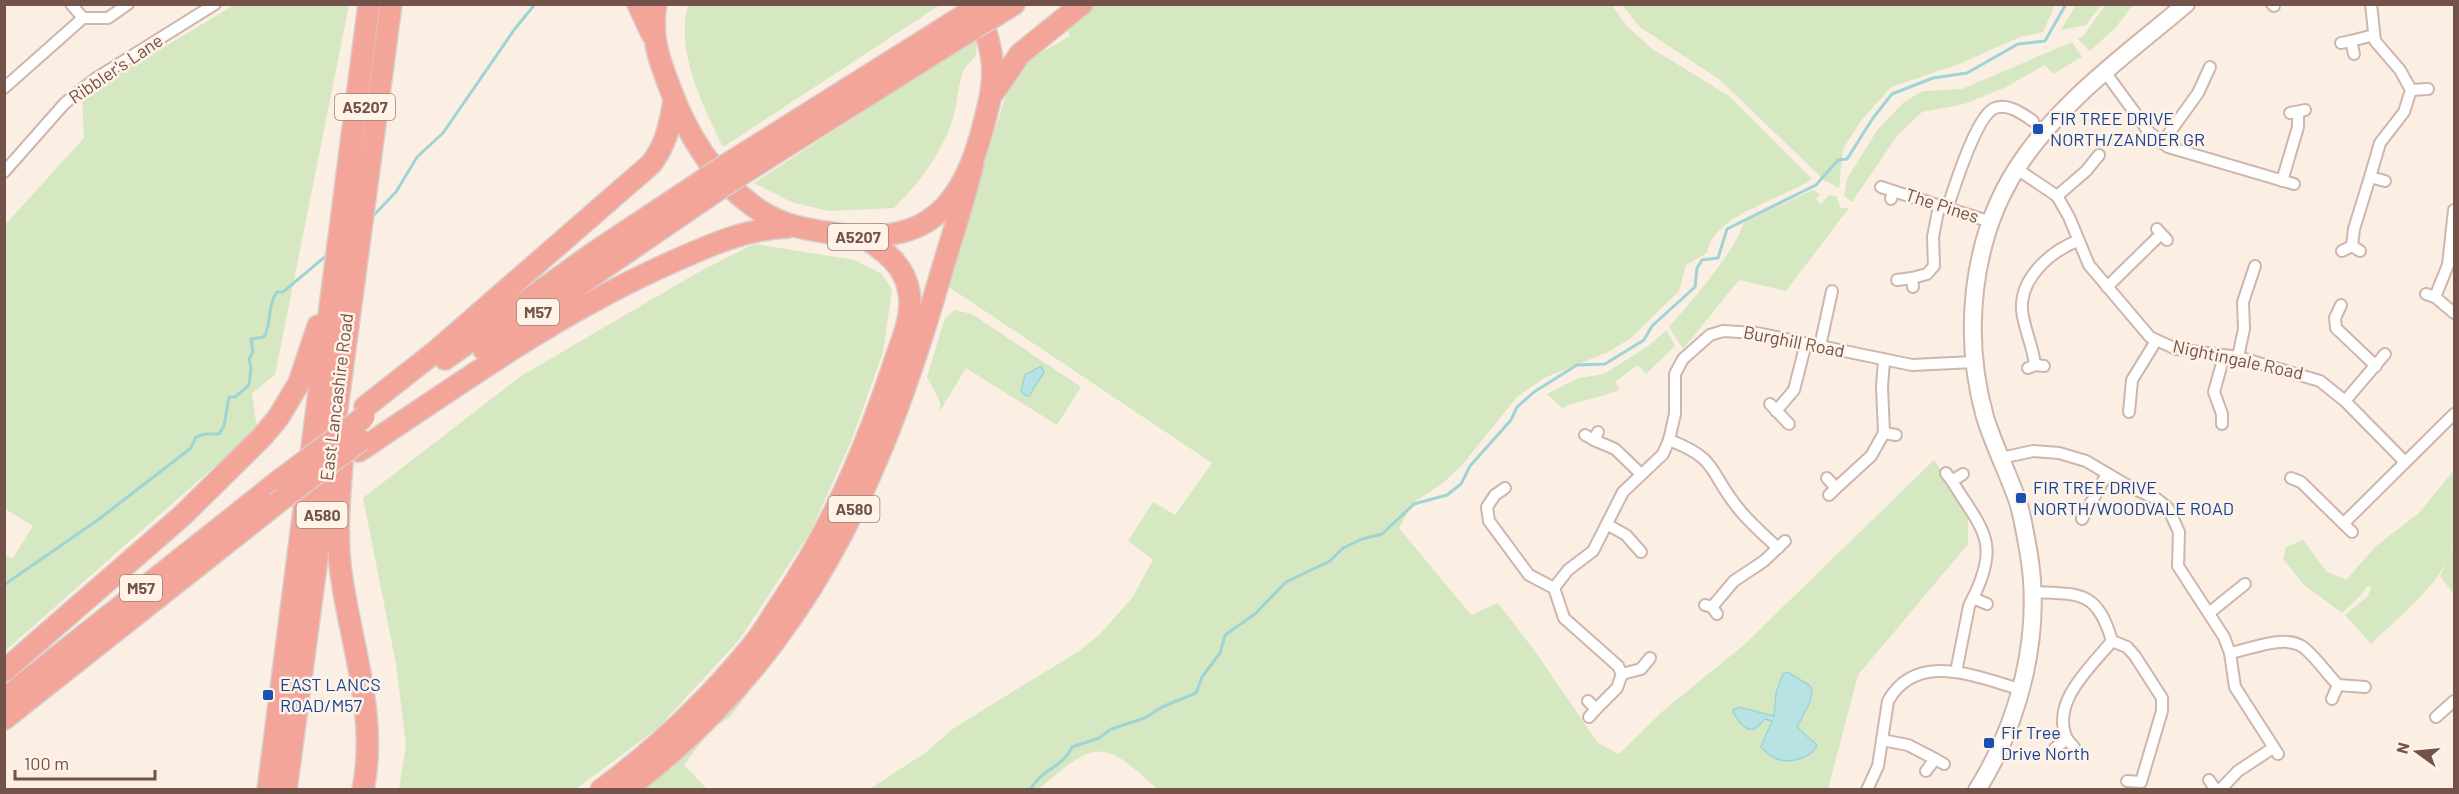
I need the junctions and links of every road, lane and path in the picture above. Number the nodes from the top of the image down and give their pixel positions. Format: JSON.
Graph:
{"nodes":[{"id":1,"x":71,"y":4,"type":"edge"},
{"id":2,"x":128,"y":4,"type":"edge"},
{"id":3,"x":215,"y":4,"type":"edge"},
{"id":4,"x":369,"y":4,"type":"edge"},
{"id":5,"x":379,"y":4,"type":"edge"},
{"id":6,"x":391,"y":4,"type":"edge"},
{"id":7,"x":638,"y":4,"type":"edge"},
{"id":8,"x":656,"y":4,"type":"edge"},
{"id":9,"x":1014,"y":4,"type":"edge"},
{"id":10,"x":1082,"y":4,"type":"edge"},
{"id":11,"x":2186,"y":4,"type":"edge"},
{"id":12,"x":2371,"y":4,"type":"edge"},
{"id":13,"x":979,"y":13,"type":"edge"},
{"id":14,"x":83,"y":18,"type":"junction"},
{"id":15,"x":2374,"y":36,"type":"junction"},
{"id":16,"x":653,"y":37,"type":"junction"},
{"id":17,"x":2354,"y":54,"type":"dead end"},
{"id":18,"x":2210,"y":65,"type":"dead end"},
{"id":19,"x":2105,"y":72,"type":"junction"},
{"id":20,"x":4,"y":88,"type":"edge"},
{"id":21,"x":2428,"y":89,"type":"dead end"},
{"id":22,"x":2411,"y":90,"type":"junction"},
{"id":23,"x":992,"y":96,"type":"junction"},
{"id":24,"x":674,"y":101,"type":"junction"},
{"id":25,"x":2298,"y":112,"type":"dead end"},
{"id":26,"x":2033,"y":121,"type":"dead end"},
{"id":27,"x":2162,"y":143,"type":"junction"},
{"id":28,"x":2100,"y":154,"type":"dead end"},
{"id":29,"x":973,"y":163,"type":"junction"},
{"id":30,"x":2017,"y":168,"type":"junction"},
{"id":31,"x":4,"y":172,"type":"edge"},
{"id":32,"x":2370,"y":177,"type":"junction"},
{"id":33,"x":2282,"y":181,"type":"junction"},
{"id":34,"x":2385,"y":181,"type":"dead end"},
{"id":35,"x":713,"y":183,"type":"junction"},
{"id":36,"x":2294,"y":184,"type":"dead end"},
{"id":37,"x":1881,"y":187,"type":"dead end"},
{"id":38,"x":2057,"y":196,"type":"junction"},
{"id":39,"x":1943,"y":208,"type":"junction"},
{"id":40,"x":2454,"y":210,"type":"edge"},
{"id":41,"x":352,"y":214,"type":"junction"},
{"id":42,"x":1991,"y":222,"type":"junction"},
{"id":43,"x":792,"y":227,"type":"junction"},
{"id":44,"x":2161,"y":234,"type":"dead end"},
{"id":45,"x":865,"y":238,"type":"junction"},
{"id":46,"x":2077,"y":241,"type":"junction"},
{"id":47,"x":343,"y":247,"type":"junction"},
{"id":48,"x":2351,"y":249,"type":"dead end"},
{"id":49,"x":2256,"y":264,"type":"dead end"},
{"id":50,"x":1897,"y":280,"type":"dead end"},
{"id":51,"x":352,"y":281,"type":"junction"},
{"id":52,"x":2107,"y":287,"type":"junction"},
{"id":53,"x":1832,"y":291,"type":"dead end"},
{"id":54,"x":2341,"y":304,"type":"dead end"},
{"id":55,"x":2454,"y":313,"type":"edge"},
{"id":56,"x":2156,"y":341,"type":"junction"},
{"id":57,"x":1806,"y":343,"type":"junction"},
{"id":58,"x":1820,"y":346,"type":"junction"},
{"id":59,"x":2385,"y":354,"type":"dead end"},
{"id":60,"x":2224,"y":356,"type":"junction"},
{"id":61,"x":2238,"y":357,"type":"junction"},
{"id":62,"x":1884,"y":361,"type":"junction"},
{"id":63,"x":1974,"y":362,"type":"junction"},
{"id":64,"x":2036,"y":366,"type":"dead end"},
{"id":65,"x":2376,"y":366,"type":"junction"},
{"id":66,"x":2345,"y":401,"type":"junction"},
{"id":67,"x":364,"y":412,"type":"junction"},
{"id":68,"x":2454,"y":414,"type":"edge"},
{"id":69,"x":2129,"y":415,"type":"dead end"},
{"id":70,"x":1789,"y":424,"type":"dead end"},
{"id":71,"x":2221,"y":425,"type":"dead end"},
{"id":72,"x":1884,"y":432,"type":"junction"},
{"id":73,"x":1896,"y":435,"type":"dead end"},
{"id":74,"x":1592,"y":436,"type":"dead end"},
{"id":75,"x":1669,"y":440,"type":"junction"},
{"id":76,"x":360,"y":446,"type":"junction"},
{"id":77,"x":2001,"y":458,"type":"junction"},
{"id":78,"x":2405,"y":462,"type":"junction"},
{"id":79,"x":1641,"y":474,"type":"junction"},
{"id":80,"x":1963,"y":474,"type":"dead end"},
{"id":81,"x":2107,"y":474,"type":"junction"},
{"id":82,"x":2289,"y":477,"type":"dead end"},
{"id":83,"x":1827,"y":478,"type":"dead end"},
{"id":84,"x":1506,"y":488,"type":"dead end"},
{"id":85,"x":2080,"y":521,"type":"dead end"},
{"id":86,"x":2343,"y":523,"type":"junction"},
{"id":87,"x":1608,"y":525,"type":"junction"},
{"id":88,"x":2352,"y":532,"type":"dead end"},
{"id":89,"x":1642,"y":553,"type":"dead end"},
{"id":90,"x":2245,"y":584,"type":"dead end"},
{"id":91,"x":1554,"y":588,"type":"junction"},
{"id":92,"x":2033,"y":592,"type":"junction"},
{"id":93,"x":1973,"y":598,"type":"junction"},
{"id":94,"x":1987,"y":604,"type":"dead end"},
{"id":95,"x":1711,"y":609,"type":"dead end"},
{"id":96,"x":2209,"y":613,"type":"junction"},
{"id":97,"x":2112,"y":641,"type":"junction"},
{"id":98,"x":2230,"y":653,"type":"junction"},
{"id":99,"x":1650,"y":657,"type":"dead end"},
{"id":100,"x":4,"y":671,"type":"edge"},
{"id":101,"x":1956,"y":672,"type":"junction"},
{"id":102,"x":1622,"y":674,"type":"junction"},
{"id":103,"x":2338,"y":685,"type":"junction"},
{"id":104,"x":2365,"y":687,"type":"dead end"},
{"id":105,"x":2020,"y":690,"type":"junction"},
{"id":106,"x":4,"y":699,"type":"edge"},
{"id":107,"x":2332,"y":699,"type":"dead end"},
{"id":108,"x":1588,"y":701,"type":"dead end"},
{"id":109,"x":2454,"y":701,"type":"edge"},
{"id":110,"x":2436,"y":717,"type":"dead end"},
{"id":111,"x":4,"y":720,"type":"edge"},
{"id":112,"x":1882,"y":740,"type":"junction"},
{"id":113,"x":2055,"y":748,"type":"dead end"},
{"id":114,"x":1926,"y":771,"type":"dead end"},
{"id":115,"x":2209,"y":780,"type":"dead end"},
{"id":116,"x":2127,"y":781,"type":"dead end"},
{"id":117,"x":268,"y":789,"type":"edge"},
{"id":118,"x":286,"y":789,"type":"edge"},
{"id":119,"x":363,"y":789,"type":"edge"},
{"id":120,"x":601,"y":789,"type":"edge"},
{"id":121,"x":625,"y":789,"type":"edge"},
{"id":122,"x":1866,"y":789,"type":"edge"},
{"id":123,"x":1977,"y":789,"type":"edge"},
{"id":124,"x":2218,"y":789,"type":"edge"}],
"edges":[{"from":1,"to":14,"type":"street"},
{"from":2,"to":14,"type":"street"},
{"from":3,"to":31,"type":"street","name":"Ribbler's Lane"},
{"from":4,"to":41,"type":"highway","name":"East Lancashire Road","number":"A580"},
{"from":5,"to":41,"type":"highway","number":"A5207"},
{"from":6,"to":41,"type":"highway","name":"East Lancashire Road","number":"A580"},
{"from":7,"to":16,"type":"highway","number":"A5207"},
{"from":8,"to":16,"type":"highway","number":"A5207"},
{"from":9,"to":13,"type":"highway","number":"M57"},
{"from":10,"to":23,"type":"highway"},
{"from":11,"to":19,"type":"street"},
{"from":12,"to":15,"type":"street"},
{"from":13,"to":23,"type":"highway","number":"A5207"},
{"from":13,"to":35,"type":"highway","number":"M57","bridge":true},
{"from":14,"to":20,"type":"street"},
{"from":15,"to":17,"type":"street"},
{"from":15,"to":22,"type":"street"},
{"from":16,"to":24,"type":"highway","number":"A5207"},
{"from":18,"to":27,"type":"street"},
{"from":19,"to":27,"type":"street"},
{"from":19,"to":30,"type":"street"},
{"from":21,"to":22,"type":"street"},
{"from":22,"to":32,"type":"street"},
{"from":23,"to":29,"type":"highway","number":"A5207"},
{"from":24,"to":43,"type":"highway","number":"A5207"},
{"from":24,"to":67,"type":"highway"},
{"from":25,"to":33,"type":"street"},
{"from":26,"to":39,"type":"street"},
{"from":27,"to":33,"type":"street"},
{"from":28,"to":38,"type":"street"},
{"from":29,"to":45,"type":"highway","number":"A5207"},
{"from":29,"to":121,"type":"highway","number":"A580"},
{"from":30,"to":38,"type":"street","name":"Nightingale Road"},
{"from":30,"to":42,"type":"street"},
{"from":32,"to":34,"type":"street"},
{"from":32,"to":48,"type":"street"},
{"from":33,"to":36,"type":"street"},
{"from":35,"to":67,"type":"highway","number":"M57"},
{"from":35,"to":76,"type":"highway","number":"M57"},
{"from":37,"to":39,"type":"street","name":"The Pines"},
{"from":38,"to":46,"type":"street","name":"Nightingale Road"},
{"from":39,"to":42,"type":"street","name":"The Pines"},
{"from":39,"to":50,"type":"street"},
{"from":40,"to":55,"type":"street"},
{"from":41,"to":47,"type":"highway","name":"East Lancashire Road","number":"A580"},
{"from":42,"to":63,"type":"street"},
{"from":43,"to":45,"type":"highway","number":"A5207"},
{"from":43,"to":76,"type":"highway"},
{"from":44,"to":52,"type":"street"},
{"from":45,"to":120,"type":"highway","number":"A580"},
{"from":46,"to":52,"type":"street","name":"Nightingale Road"},
{"from":46,"to":64,"type":"street"},
{"from":47,"to":51,"type":"highway","name":"East Lancashire Road","number":"A580"},
{"from":47,"to":100,"type":"highway","number":"M57"},
{"from":47,"to":117,"type":"highway","name":"East Lancashire Road","number":"A580"},
{"from":49,"to":61,"type":"street"},
{"from":51,"to":118,"type":"highway","name":"East Lancashire Road","number":"A580"},
{"from":51,"to":119,"type":"highway"},
{"from":52,"to":56,"type":"street","name":"Nightingale Road"},
{"from":53,"to":58,"type":"street"},
{"from":54,"to":65,"type":"street"},
{"from":56,"to":60,"type":"street","name":"Nightingale Road"},
{"from":56,"to":69,"type":"street"},
{"from":57,"to":58,"type":"street","name":"Burghill Road"},
{"from":57,"to":70,"type":"street"},
{"from":57,"to":75,"type":"street","name":"Burghill Road"},
{"from":58,"to":62,"type":"street","name":"Burghill Road"},
{"from":59,"to":65,"type":"street"},
{"from":60,"to":61,"type":"street","name":"Nightingale Road"},
{"from":60,"to":71,"type":"street"},
{"from":61,"to":66,"type":"street","name":"Nightingale Road"},
{"from":62,"to":63,"type":"street","name":"Burghill Road"},
{"from":62,"to":72,"type":"street"},
{"from":63,"to":77,"type":"street"},
{"from":65,"to":66,"type":"street"},
{"from":66,"to":78,"type":"street","name":"Nightingale Road"},
{"from":67,"to":106,"type":"highway","number":"M57","bridge":true},
{"from":68,"to":78,"type":"street"},
{"from":72,"to":73,"type":"street"},
{"from":72,"to":83,"type":"street"},
{"from":74,"to":79,"type":"street"},
{"from":75,"to":79,"type":"street","name":"Burghill Road"},
{"from":75,"to":95,"type":"street"},
{"from":76,"to":111,"type":"highway","number":"M57","bridge":true},
{"from":77,"to":81,"type":"street"},
{"from":77,"to":92,"type":"street"},
{"from":78,"to":86,"type":"street"},
{"from":79,"to":87,"type":"street","name":"Burghill Road"},
{"from":80,"to":93,"type":"street"},
{"from":81,"to":85,"type":"street"},
{"from":81,"to":96,"type":"street"},
{"from":82,"to":86,"type":"street"},
{"from":84,"to":91,"type":"street"},
{"from":86,"to":88,"type":"street"},
{"from":87,"to":89,"type":"street"},
{"from":87,"to":91,"type":"street","name":"Burghill Road"},
{"from":90,"to":96,"type":"street"},
{"from":91,"to":102,"type":"street"},
{"from":92,"to":97,"type":"street"},
{"from":92,"to":105,"type":"street"},
{"from":93,"to":94,"type":"street"},
{"from":93,"to":101,"type":"street"},
{"from":96,"to":98,"type":"street"},
{"from":97,"to":113,"type":"street"},
{"from":97,"to":116,"type":"street"},
{"from":98,"to":103,"type":"street"},
{"from":98,"to":124,"type":"street"},
{"from":99,"to":102,"type":"street"},
{"from":101,"to":105,"type":"street"},
{"from":101,"to":112,"type":"street"},
{"from":102,"to":108,"type":"street"},
{"from":103,"to":104,"type":"street"},
{"from":103,"to":107,"type":"street"},
{"from":105,"to":123,"type":"street"},
{"from":109,"to":110,"type":"street"},
{"from":112,"to":114,"type":"street"},
{"from":112,"to":122,"type":"street"},
{"from":115,"to":124,"type":"street"}]}
